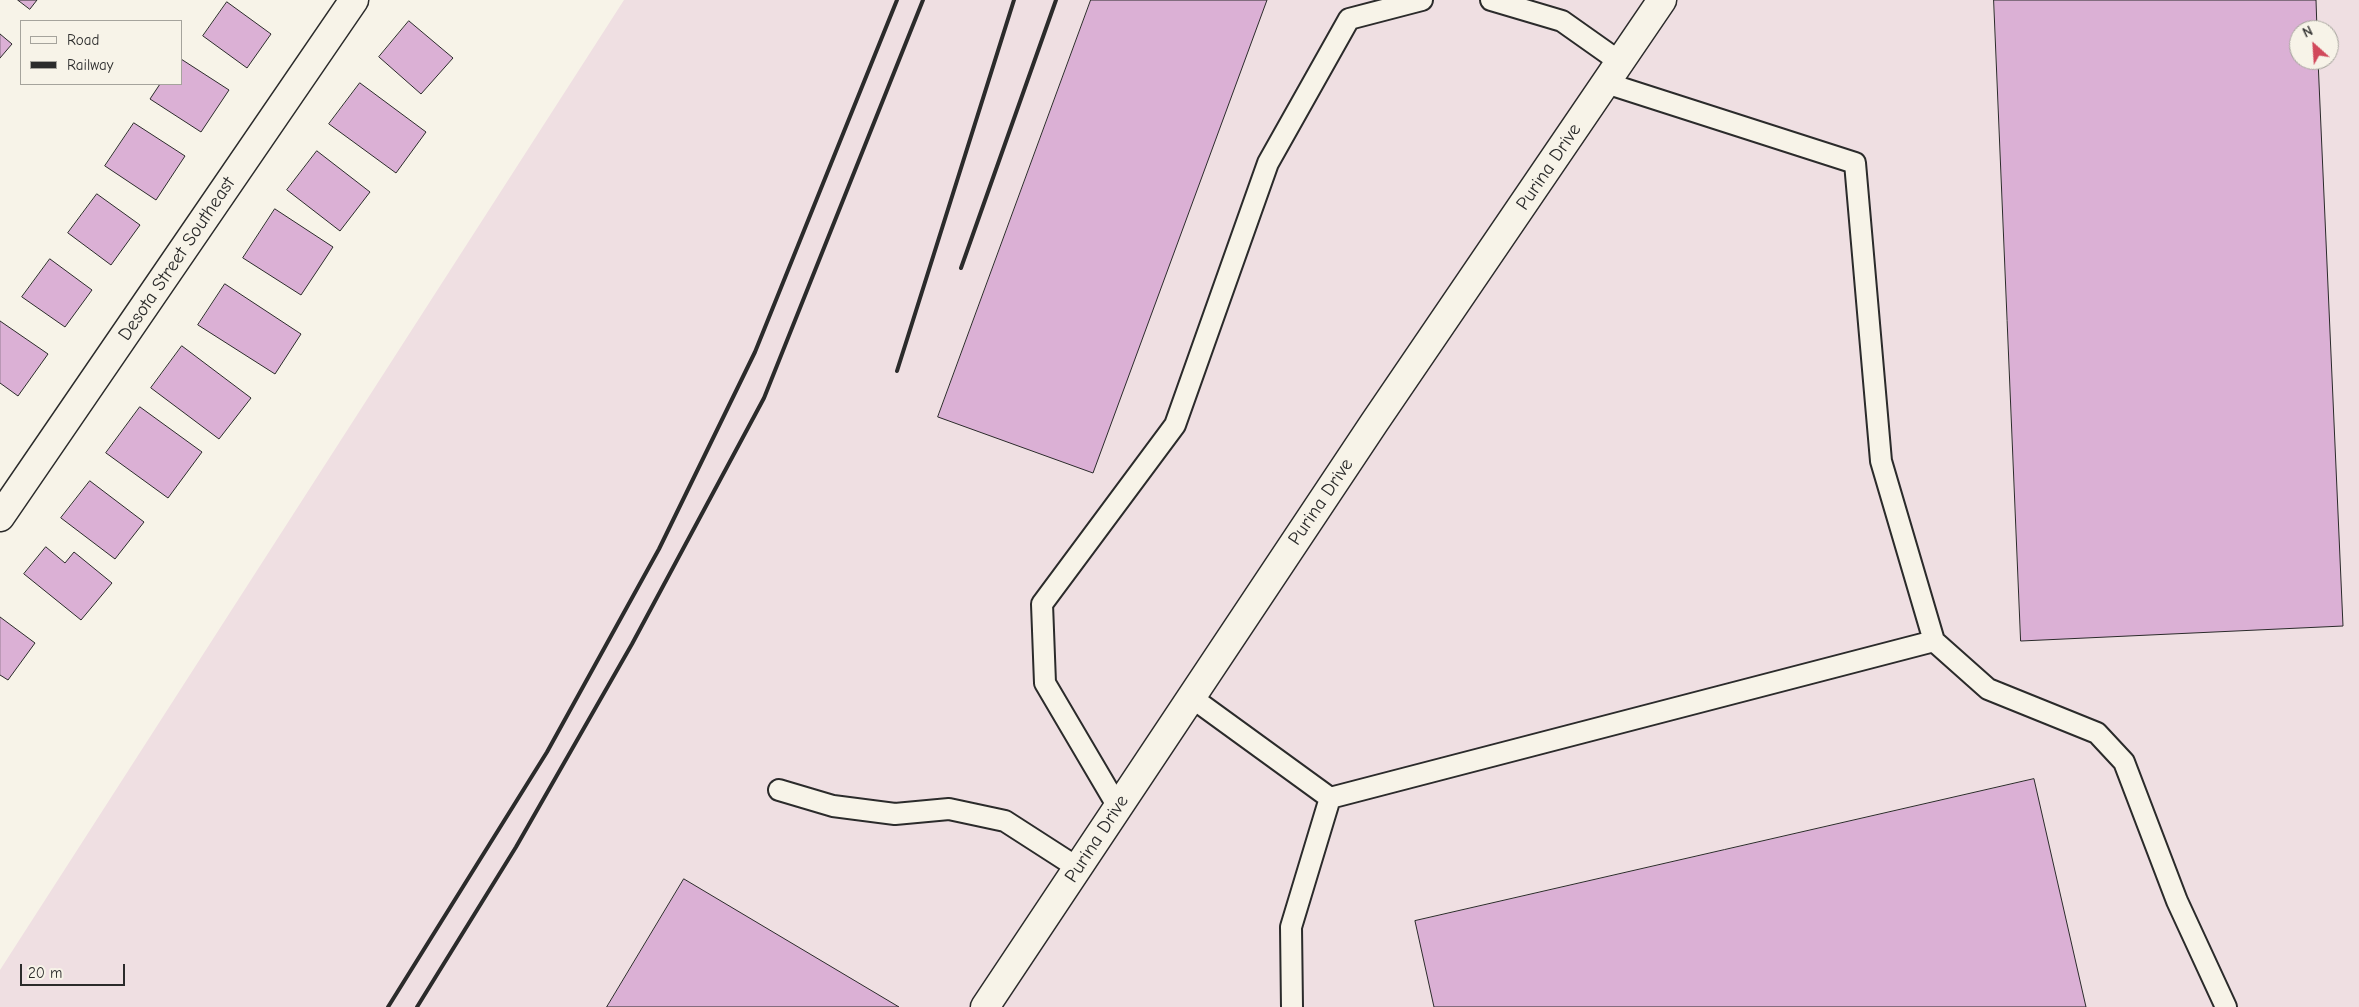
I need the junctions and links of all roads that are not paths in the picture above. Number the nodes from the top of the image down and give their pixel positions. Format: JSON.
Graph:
{"nodes":[{"id":1,"x":354,"y":0,"type":"edge"},
{"id":2,"x":1422,"y":0,"type":"edge"},
{"id":3,"x":1491,"y":0,"type":"edge"},
{"id":4,"x":1662,"y":0,"type":"edge"},
{"id":5,"x":1613,"y":72,"type":"junction"},
{"id":6,"x":0,"y":517,"type":"edge"},
{"id":7,"x":1934,"y":641,"type":"junction"},
{"id":8,"x":1192,"y":697,"type":"junction"},
{"id":9,"x":779,"y":790,"type":"dead end"},
{"id":10,"x":1330,"y":798,"type":"junction"},
{"id":11,"x":1118,"y":807,"type":"junction"},
{"id":12,"x":1078,"y":868,"type":"junction"},
{"id":13,"x":984,"y":1007,"type":"edge"},
{"id":14,"x":1292,"y":1007,"type":"edge"},
{"id":15,"x":2226,"y":1007,"type":"edge"}],
"edges":[{"from":1,"to":6,"type":"street","name":"Desota Street Southeast"},
{"from":2,"to":11,"type":"lane"},
{"from":3,"to":5,"type":"lane"},
{"from":4,"to":5,"type":"street","name":"Purina Drive"},
{"from":5,"to":7,"type":"lane"},
{"from":5,"to":8,"type":"street","name":"Purina Drive"},
{"from":7,"to":10,"type":"lane"},
{"from":7,"to":15,"type":"lane"},
{"from":8,"to":10,"type":"lane"},
{"from":8,"to":11,"type":"street","name":"Purina Drive"},
{"from":9,"to":12,"type":"lane"},
{"from":10,"to":14,"type":"lane"},
{"from":11,"to":12,"type":"street","name":"Purina Drive"},
{"from":12,"to":13,"type":"street","name":"Purina Drive"}]}
